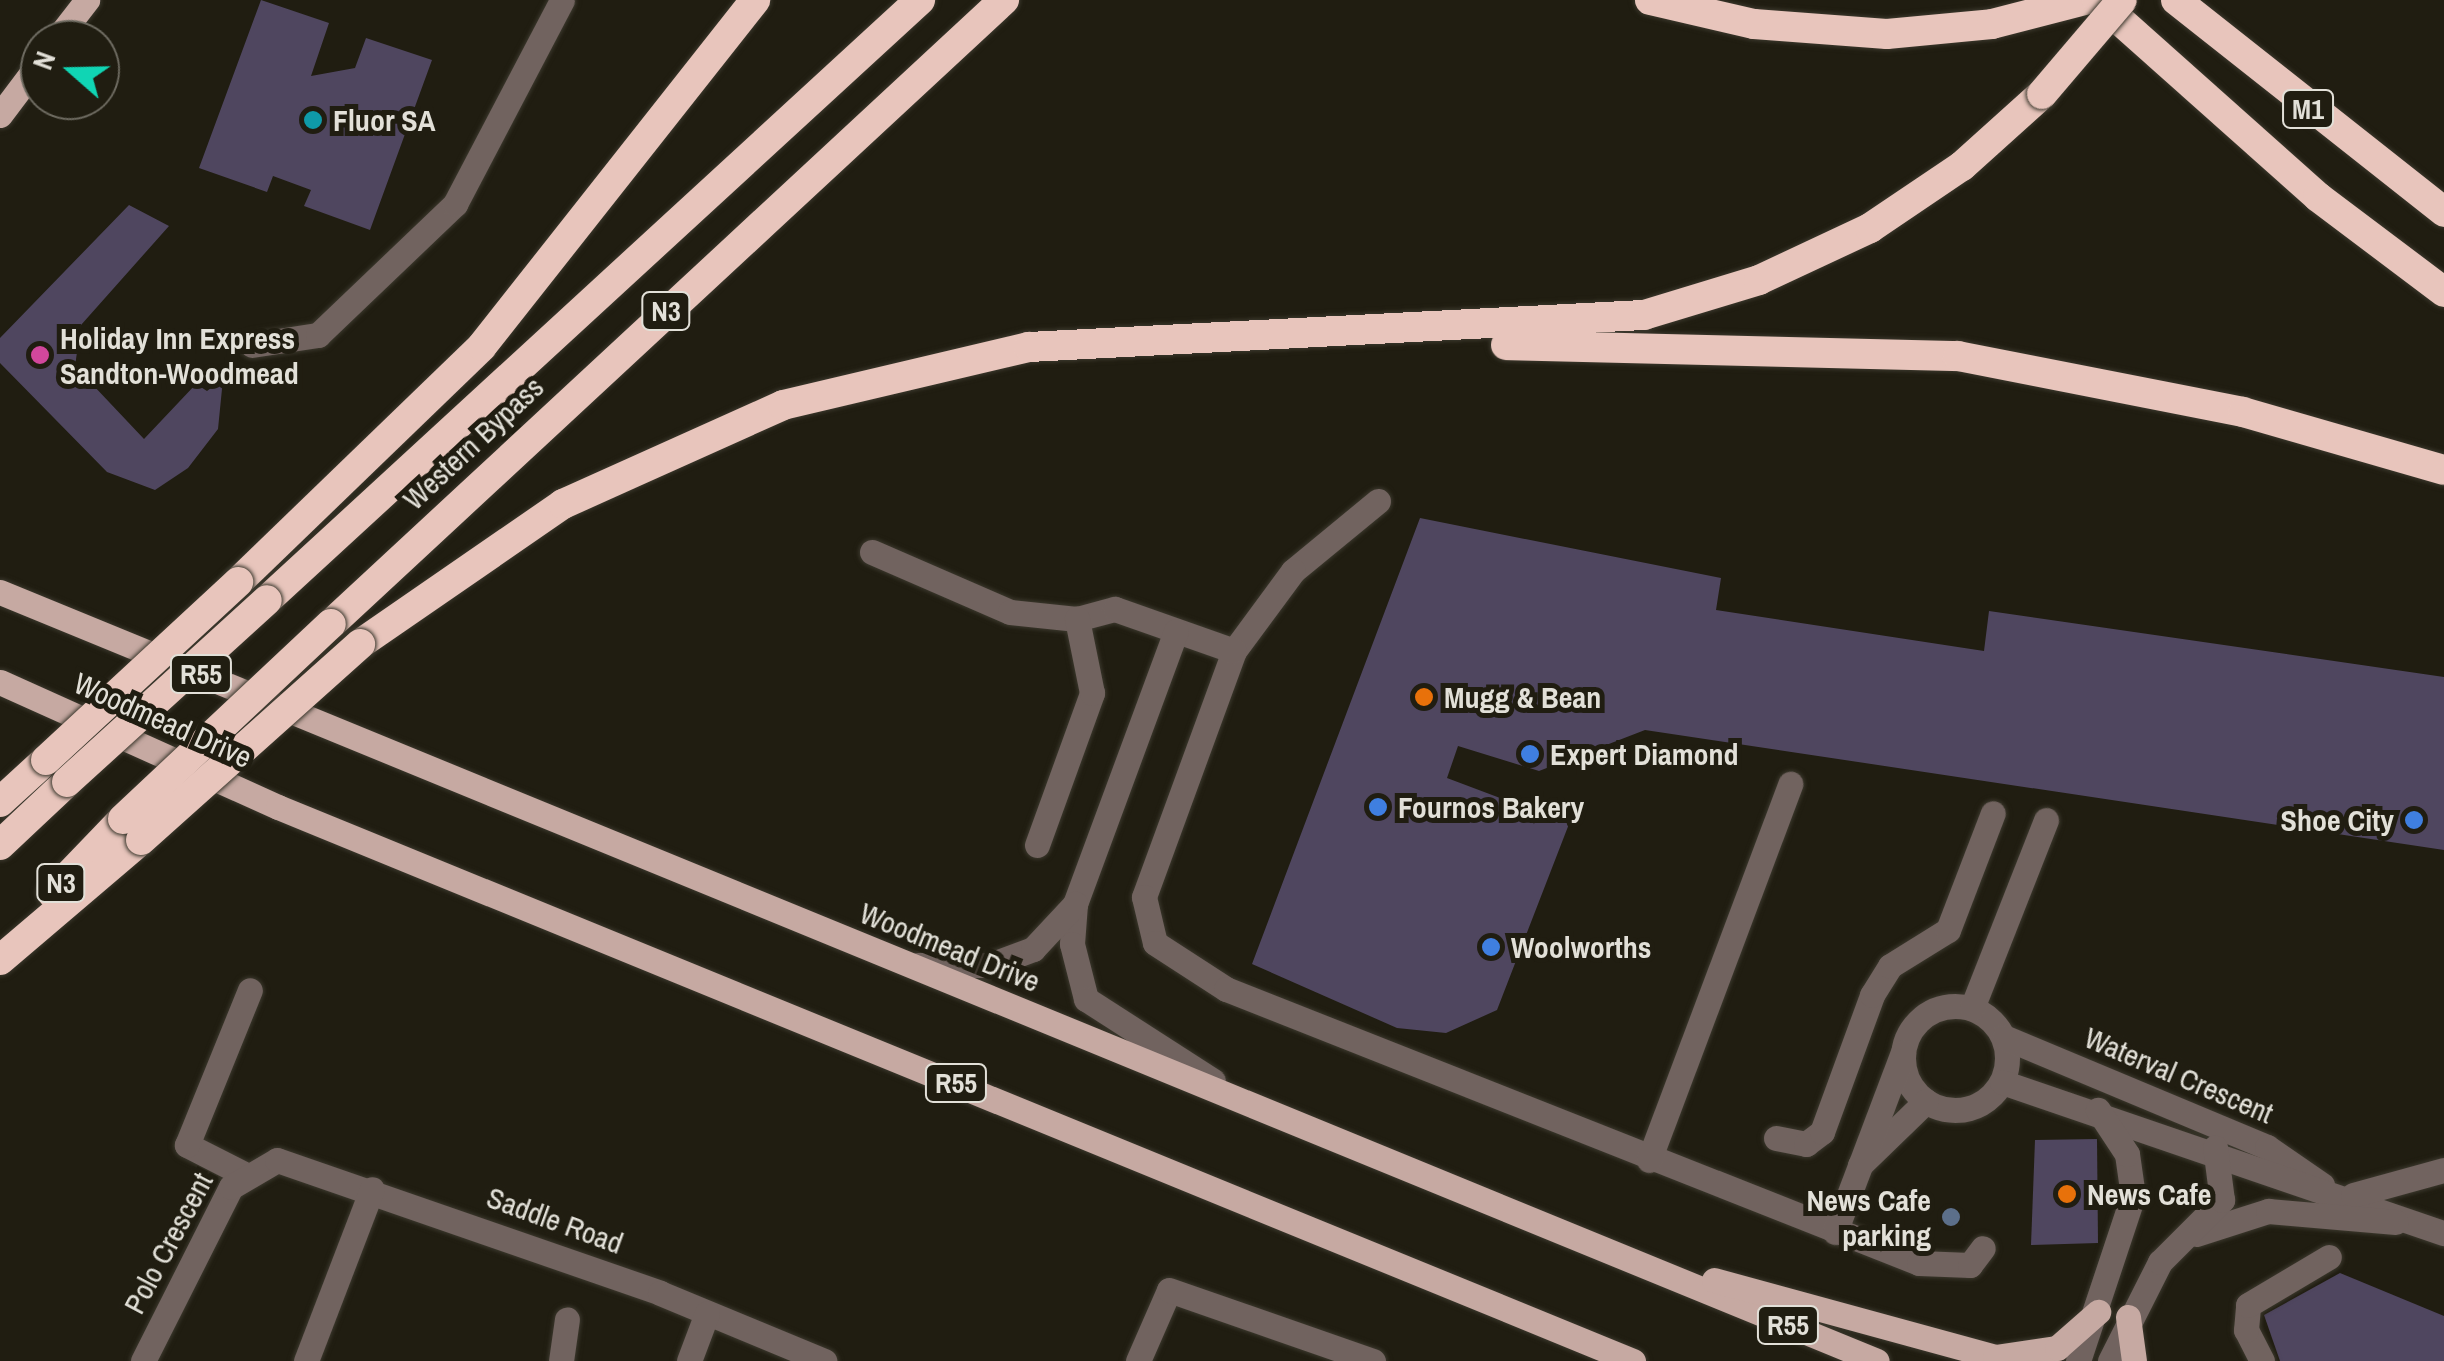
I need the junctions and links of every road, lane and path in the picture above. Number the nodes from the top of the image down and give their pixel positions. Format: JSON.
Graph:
{"nodes":[{"id":1,"x":87,"y":0,"type":"edge"},
{"id":2,"x":562,"y":0,"type":"edge"},
{"id":3,"x":755,"y":0,"type":"edge"},
{"id":4,"x":920,"y":0,"type":"edge"},
{"id":5,"x":1004,"y":0,"type":"edge"},
{"id":6,"x":1650,"y":0,"type":"edge"},
{"id":7,"x":2085,"y":0,"type":"edge"},
{"id":8,"x":2097,"y":0,"type":"edge"},
{"id":9,"x":2120,"y":0,"type":"edge"},
{"id":10,"x":2176,"y":0,"type":"edge"},
{"id":11,"x":72,"y":20,"type":"edge"},
{"id":12,"x":20,"y":89,"type":"edge"},
{"id":13,"x":0,"y":116,"type":"edge"},
{"id":14,"x":2256,"y":144,"type":"junction"},
{"id":15,"x":2444,"y":212,"type":"edge"},
{"id":16,"x":2444,"y":292,"type":"edge"},
{"id":17,"x":1125,"y":340,"type":"junction"},
{"id":18,"x":252,"y":346,"type":"dead end"},
{"id":19,"x":2444,"y":470,"type":"edge"},
{"id":20,"x":1378,"y":501,"type":"dead end"},
{"id":21,"x":872,"y":552,"type":"dead end"},
{"id":22,"x":0,"y":592,"type":"edge"},
{"id":23,"x":1077,"y":620,"type":"junction"},
{"id":24,"x":1176,"y":631,"type":"junction"},
{"id":25,"x":1234,"y":651,"type":"junction"},
{"id":26,"x":0,"y":682,"type":"edge"},
{"id":27,"x":57,"y":771,"type":"junction"},
{"id":28,"x":1790,"y":784,"type":"dead end"},
{"id":29,"x":0,"y":802,"type":"edge"},
{"id":30,"x":1993,"y":812,"type":"dead end"},
{"id":31,"x":2046,"y":820,"type":"dead end"},
{"id":32,"x":132,"y":830,"type":"junction"},
{"id":33,"x":0,"y":845,"type":"edge"},
{"id":34,"x":1037,"y":846,"type":"dead end"},
{"id":35,"x":1075,"y":904,"type":"junction"},
{"id":36,"x":0,"y":948,"type":"edge"},
{"id":37,"x":0,"y":960,"type":"edge"},
{"id":38,"x":904,"y":964,"type":"junction"},
{"id":39,"x":250,"y":990,"type":"dead end"},
{"id":40,"x":1972,"y":1008,"type":"junction"},
{"id":41,"x":2004,"y":1037,"type":"junction"},
{"id":42,"x":1903,"y":1052,"type":"junction"},
{"id":43,"x":2002,"y":1082,"type":"junction"},
{"id":44,"x":1926,"y":1101,"type":"junction"},
{"id":45,"x":1252,"y":1103,"type":"junction"},
{"id":46,"x":2098,"y":1110,"type":"junction"},
{"id":47,"x":2206,"y":1122,"type":"junction"},
{"id":48,"x":1776,"y":1138,"type":"dead end"},
{"id":49,"x":2217,"y":1153,"type":"junction"},
{"id":50,"x":1648,"y":1160,"type":"junction"},
{"id":51,"x":1860,"y":1165,"type":"junction"},
{"id":52,"x":251,"y":1169,"type":"junction"},
{"id":53,"x":2444,"y":1170,"type":"edge"},
{"id":54,"x":2322,"y":1185,"type":"junction"},
{"id":55,"x":372,"y":1190,"type":"junction"},
{"id":56,"x":2353,"y":1196,"type":"junction"},
{"id":57,"x":2433,"y":1228,"type":"edge"},
{"id":58,"x":1835,"y":1232,"type":"junction"},
{"id":59,"x":2184,"y":1240,"type":"junction"},
{"id":60,"x":1604,"y":1248,"type":"junction"},
{"id":61,"x":1983,"y":1248,"type":"dead end"},
{"id":62,"x":2329,"y":1257,"type":"dead end"},
{"id":63,"x":2098,"y":1312,"type":"junction"},
{"id":64,"x":706,"y":1314,"type":"junction"},
{"id":65,"x":2128,"y":1318,"type":"junction"},
{"id":66,"x":567,"y":1319,"type":"dead end"},
{"id":67,"x":143,"y":1361,"type":"edge"},
{"id":68,"x":306,"y":1361,"type":"edge"},
{"id":69,"x":560,"y":1361,"type":"edge"},
{"id":70,"x":688,"y":1361,"type":"edge"},
{"id":71,"x":824,"y":1361,"type":"edge"},
{"id":72,"x":1138,"y":1361,"type":"edge"},
{"id":73,"x":1372,"y":1361,"type":"edge"},
{"id":74,"x":1633,"y":1361,"type":"edge"},
{"id":75,"x":1877,"y":1361,"type":"edge"},
{"id":76,"x":2078,"y":1361,"type":"edge"},
{"id":77,"x":2110,"y":1361,"type":"edge"},
{"id":78,"x":2134,"y":1361,"type":"edge"},
{"id":79,"x":2262,"y":1361,"type":"edge"}],
"edges":[{"from":1,"to":11,"type":"main road"},
{"from":2,"to":18,"type":"street"},
{"from":3,"to":27,"type":"highway","bridge":true},
{"from":4,"to":27,"type":"highway","name":"Western Bypass","number":"N3","bridge":true},
{"from":5,"to":32,"type":"highway","name":"Western Bypass","number":"N3","bridge":true},
{"from":6,"to":7,"type":"highway"},
{"from":8,"to":14,"type":"highway"},
{"from":9,"to":14,"type":"highway","number":"M1"},
{"from":9,"to":17,"type":"highway","bridge":true},
{"from":10,"to":15,"type":"highway","number":"M1"},
{"from":12,"to":13,"type":"main road"},
{"from":14,"to":16,"type":"highway","number":"M1"},
{"from":17,"to":19,"type":"highway"},
{"from":17,"to":32,"type":"highway","bridge":true},
{"from":20,"to":25,"type":"street"},
{"from":21,"to":23,"type":"street"},
{"from":22,"to":38,"type":"main road","name":"Woodmead Drive","number":"R55"},
{"from":23,"to":24,"type":"street"},
{"from":23,"to":34,"type":"street"},
{"from":24,"to":25,"type":"street"},
{"from":24,"to":35,"type":"street"},
{"from":25,"to":50,"type":"street"},
{"from":26,"to":74,"type":"main road","name":"Woodmead Drive","number":"R55"},
{"from":27,"to":29,"type":"highway"},
{"from":27,"to":33,"type":"highway","name":"Western Bypass","number":"N3"},
{"from":28,"to":50,"type":"street"},
{"from":30,"to":48,"type":"street"},
{"from":31,"to":40,"type":"street"},
{"from":32,"to":36,"type":"highway","name":"Western Bypass","number":"N3"},
{"from":32,"to":37,"type":"highway"},
{"from":35,"to":38,"type":"street"},
{"from":35,"to":45,"type":"street"},
{"from":38,"to":45,"type":"main road","name":"Woodmead Drive","number":"R55"},
{"from":39,"to":52,"type":"street"},
{"from":40,"to":41,"type":"street"},
{"from":40,"to":42,"type":"street"},
{"from":41,"to":43,"type":"street"},
{"from":41,"to":47,"type":"street","name":"Waterval Crescent"},
{"from":42,"to":44,"type":"street"},
{"from":42,"to":51,"type":"street"},
{"from":43,"to":44,"type":"street"},
{"from":43,"to":46,"type":"street","name":"Waterval Crescent"},
{"from":44,"to":51,"type":"street"},
{"from":45,"to":60,"type":"main road","name":"Woodmead Drive","number":"R55"},
{"from":46,"to":49,"type":"street","name":"Waterval Crescent"},
{"from":46,"to":63,"type":"street"},
{"from":47,"to":49,"type":"street"},
{"from":47,"to":54,"type":"street","name":"Waterval Crescent"},
{"from":49,"to":54,"type":"street","name":"Waterval Crescent"},
{"from":49,"to":59,"type":"street","name":"Waterval Crescent"},
{"from":50,"to":58,"type":"street"},
{"from":51,"to":58,"type":"street"},
{"from":52,"to":55,"type":"street","name":"Saddle Road"},
{"from":52,"to":67,"type":"street","name":"Polo Crescent"},
{"from":53,"to":56,"type":"street"},
{"from":54,"to":56,"type":"street","name":"Waterval Crescent"},
{"from":55,"to":64,"type":"street","name":"Saddle Road"},
{"from":55,"to":68,"type":"street"},
{"from":56,"to":57,"type":"street","name":"Waterval Crescent"},
{"from":57,"to":59,"type":"street","name":"Waterval Crescent"},
{"from":58,"to":61,"type":"street"},
{"from":59,"to":65,"type":"street","name":"Waterval Crescent"},
{"from":60,"to":63,"type":"main road"},
{"from":60,"to":75,"type":"main road","name":"Woodmead Drive","number":"R55"},
{"from":62,"to":79,"type":"street"},
{"from":63,"to":76,"type":"street"},
{"from":64,"to":70,"type":"street"},
{"from":64,"to":71,"type":"street","name":"Saddle Road"},
{"from":65,"to":77,"type":"street","name":"Waterval Crescent"},
{"from":65,"to":78,"type":"main road"},
{"from":66,"to":69,"type":"street"},
{"from":72,"to":73,"type":"street"}]}
